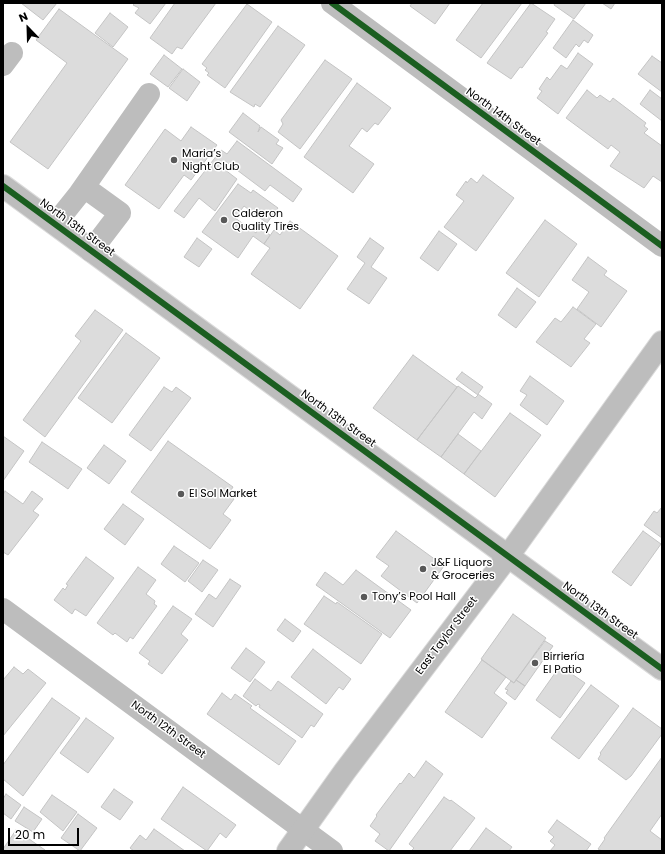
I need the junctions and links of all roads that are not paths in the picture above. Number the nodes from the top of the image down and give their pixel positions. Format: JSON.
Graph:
{"nodes":[{"id":1,"x":332,"y":3,"type":"edge"},
{"id":2,"x":149,"y":94,"type":"dead end"},
{"id":3,"x":3,"y":186,"type":"edge"},
{"id":4,"x":84,"y":186,"type":"junction"},
{"id":5,"x":55,"y":224,"type":"junction"},
{"id":6,"x":662,"y":246,"type":"edge"},
{"id":7,"x":92,"y":251,"type":"junction"},
{"id":8,"x":662,"y":342,"type":"edge"},
{"id":9,"x":508,"y":556,"type":"junction"},
{"id":10,"x":3,"y":609,"type":"edge"},
{"id":11,"x":662,"y":669,"type":"edge"},
{"id":12,"x":304,"y":829,"type":"junction"},
{"id":13,"x":288,"y":851,"type":"edge"},
{"id":14,"x":332,"y":851,"type":"edge"}],
"edges":[{"from":1,"to":6,"type":"main road","name":"North 14th Street"},
{"from":2,"to":4,"type":"main road"},
{"from":3,"to":5,"type":"main road","name":"North 13th Street"},
{"from":4,"to":5,"type":"main road"},
{"from":4,"to":7,"type":"main road"},
{"from":5,"to":7,"type":"main road","name":"North 13th Street"},
{"from":7,"to":9,"type":"main road","name":"North 13th Street"},
{"from":8,"to":9,"type":"main road","name":"East Taylor Street"},
{"from":9,"to":11,"type":"main road","name":"North 13th Street"},
{"from":9,"to":12,"type":"main road","name":"East Taylor Street"},
{"from":10,"to":12,"type":"main road","name":"North 12th Street"},
{"from":12,"to":13,"type":"main road","name":"East Taylor Street"},
{"from":12,"to":14,"type":"main road","name":"North 12th Street"}]}
